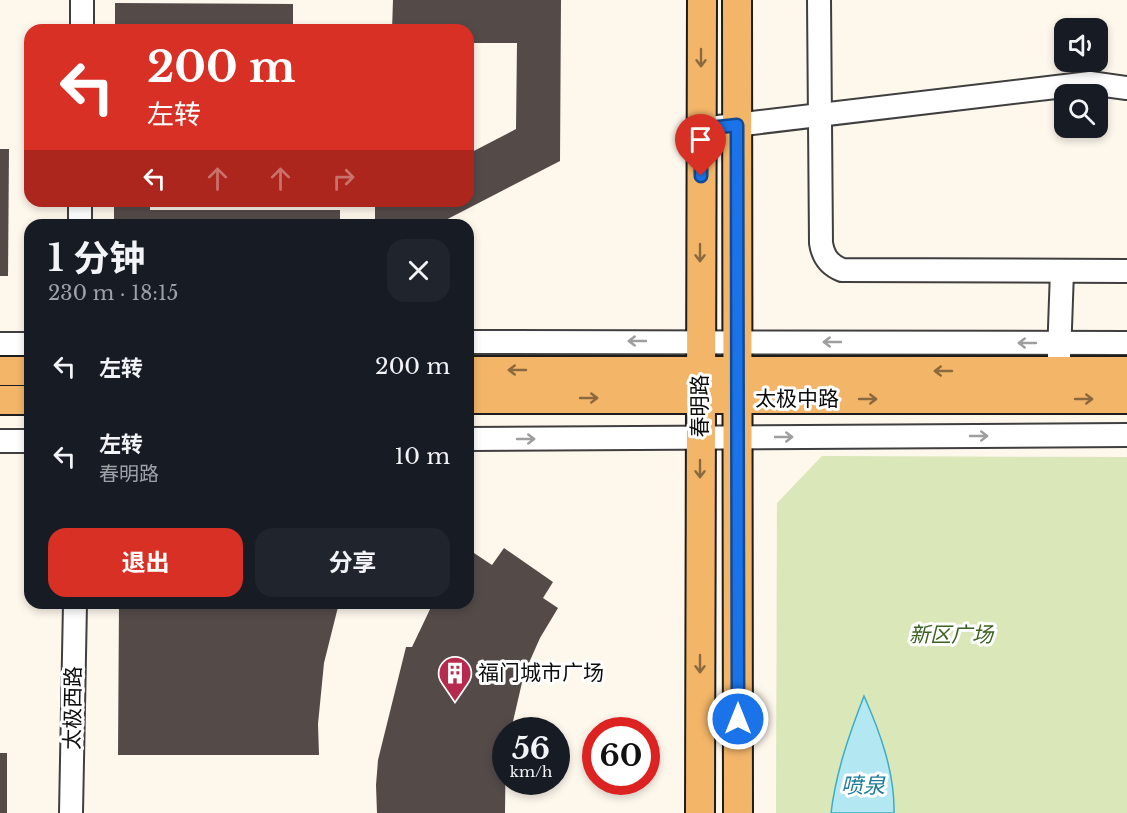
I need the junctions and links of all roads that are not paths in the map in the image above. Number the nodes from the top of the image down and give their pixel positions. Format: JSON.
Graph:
{"nodes":[{"id":1,"x":82,"y":0,"type":"edge"},
{"id":2,"x":702,"y":0,"type":"edge"},
{"id":3,"x":737,"y":0,"type":"edge"},
{"id":4,"x":819,"y":0,"type":"edge"},
{"id":5,"x":81,"y":24,"type":"edge"},
{"id":6,"x":1127,"y":88,"type":"edge"},
{"id":7,"x":821,"y":115,"type":"junction"},
{"id":8,"x":737,"y":125,"type":"junction"},
{"id":9,"x":701,"y":129,"type":"junction"},
{"id":10,"x":1062,"y":270,"type":"junction"},
{"id":11,"x":1127,"y":271,"type":"edge"},
{"id":12,"x":700,"y":341,"type":"junction"},
{"id":13,"x":474,"y":342,"type":"edge"},
{"id":14,"x":737,"y":342,"type":"junction"},
{"id":15,"x":1059,"y":343,"type":"junction"},
{"id":16,"x":1127,"y":343,"type":"edge"},
{"id":17,"x":0,"y":344,"type":"edge"},
{"id":18,"x":24,"y":344,"type":"edge"},
{"id":19,"x":474,"y":370,"type":"edge"},
{"id":20,"x":737,"y":370,"type":"junction"},
{"id":21,"x":0,"y":371,"type":"edge"},
{"id":22,"x":24,"y":371,"type":"edge"},
{"id":23,"x":1058,"y":371,"type":"junction"},
{"id":24,"x":1127,"y":371,"type":"edge"},
{"id":25,"x":700,"y":384,"type":"junction"},
{"id":26,"x":737,"y":398,"type":"junction"},
{"id":27,"x":474,"y":399,"type":"edge"},
{"id":28,"x":1127,"y":399,"type":"edge"},
{"id":29,"x":0,"y":400,"type":"edge"},
{"id":30,"x":24,"y":400,"type":"edge"},
{"id":31,"x":1127,"y":435,"type":"edge"},
{"id":32,"x":700,"y":437,"type":"junction"},
{"id":33,"x":737,"y":437,"type":"junction"},
{"id":34,"x":474,"y":439,"type":"edge"},
{"id":35,"x":0,"y":441,"type":"edge"},
{"id":36,"x":24,"y":441,"type":"edge"},
{"id":37,"x":75,"y":609,"type":"edge"},
{"id":38,"x":71,"y":813,"type":"edge"},
{"id":39,"x":700,"y":813,"type":"edge"},
{"id":40,"x":738,"y":813,"type":"edge"}],
"edges":[{"from":1,"to":5,"type":"street"},
{"from":2,"to":9,"type":"main road","name":"春明路","one_way":true},
{"from":3,"to":8,"type":"main road","name":"春明路"},
{"from":4,"to":7,"type":"street"},
{"from":6,"to":7,"type":"street"},
{"from":7,"to":8,"type":"street"},
{"from":7,"to":10,"type":"street"},
{"from":8,"to":9,"type":"street"},
{"from":8,"to":14,"type":"main road","name":"春明路"},
{"from":9,"to":12,"type":"main road","name":"春明路","one_way":true},
{"from":10,"to":11,"type":"street"},
{"from":10,"to":15,"type":"street"},
{"from":12,"to":13,"type":"street","one_way":true},
{"from":12,"to":14,"type":"street"},
{"from":12,"to":25,"type":"main road","name":"春明路"},
{"from":15,"to":14,"type":"street","one_way":true},
{"from":14,"to":20,"type":"main road","name":"春明路"},
{"from":15,"to":16,"type":"street"},
{"from":15,"to":23,"type":"street"},
{"from":17,"to":18,"type":"street"},
{"from":25,"to":19,"type":"main road","name":"太极中路","one_way":true},
{"from":23,"to":20,"type":"main road","name":"太极中路","one_way":true},
{"from":20,"to":25,"type":"main road","name":"太极中路"},
{"from":20,"to":26,"type":"main road","name":"春明路"},
{"from":21,"to":22,"type":"main road"},
{"from":23,"to":24,"type":"main road","name":"太极中路"},
{"from":25,"to":26,"type":"main road","name":"太极中路"},
{"from":27,"to":25,"type":"main road","name":"太极中路","one_way":true},
{"from":25,"to":32,"type":"main road","name":"春明路"},
{"from":26,"to":28,"type":"main road","name":"太极中路","one_way":true},
{"from":26,"to":33,"type":"main road","name":"春明路"},
{"from":29,"to":30,"type":"main road"},
{"from":33,"to":31,"type":"street","one_way":true},
{"from":32,"to":33,"type":"street"},
{"from":34,"to":32,"type":"street","one_way":true},
{"from":32,"to":39,"type":"main road","name":"春明路","one_way":true},
{"from":33,"to":40,"type":"main road","name":"春明路"},
{"from":35,"to":36,"type":"street"},
{"from":37,"to":38,"type":"street","name":"太极西路"}]}
